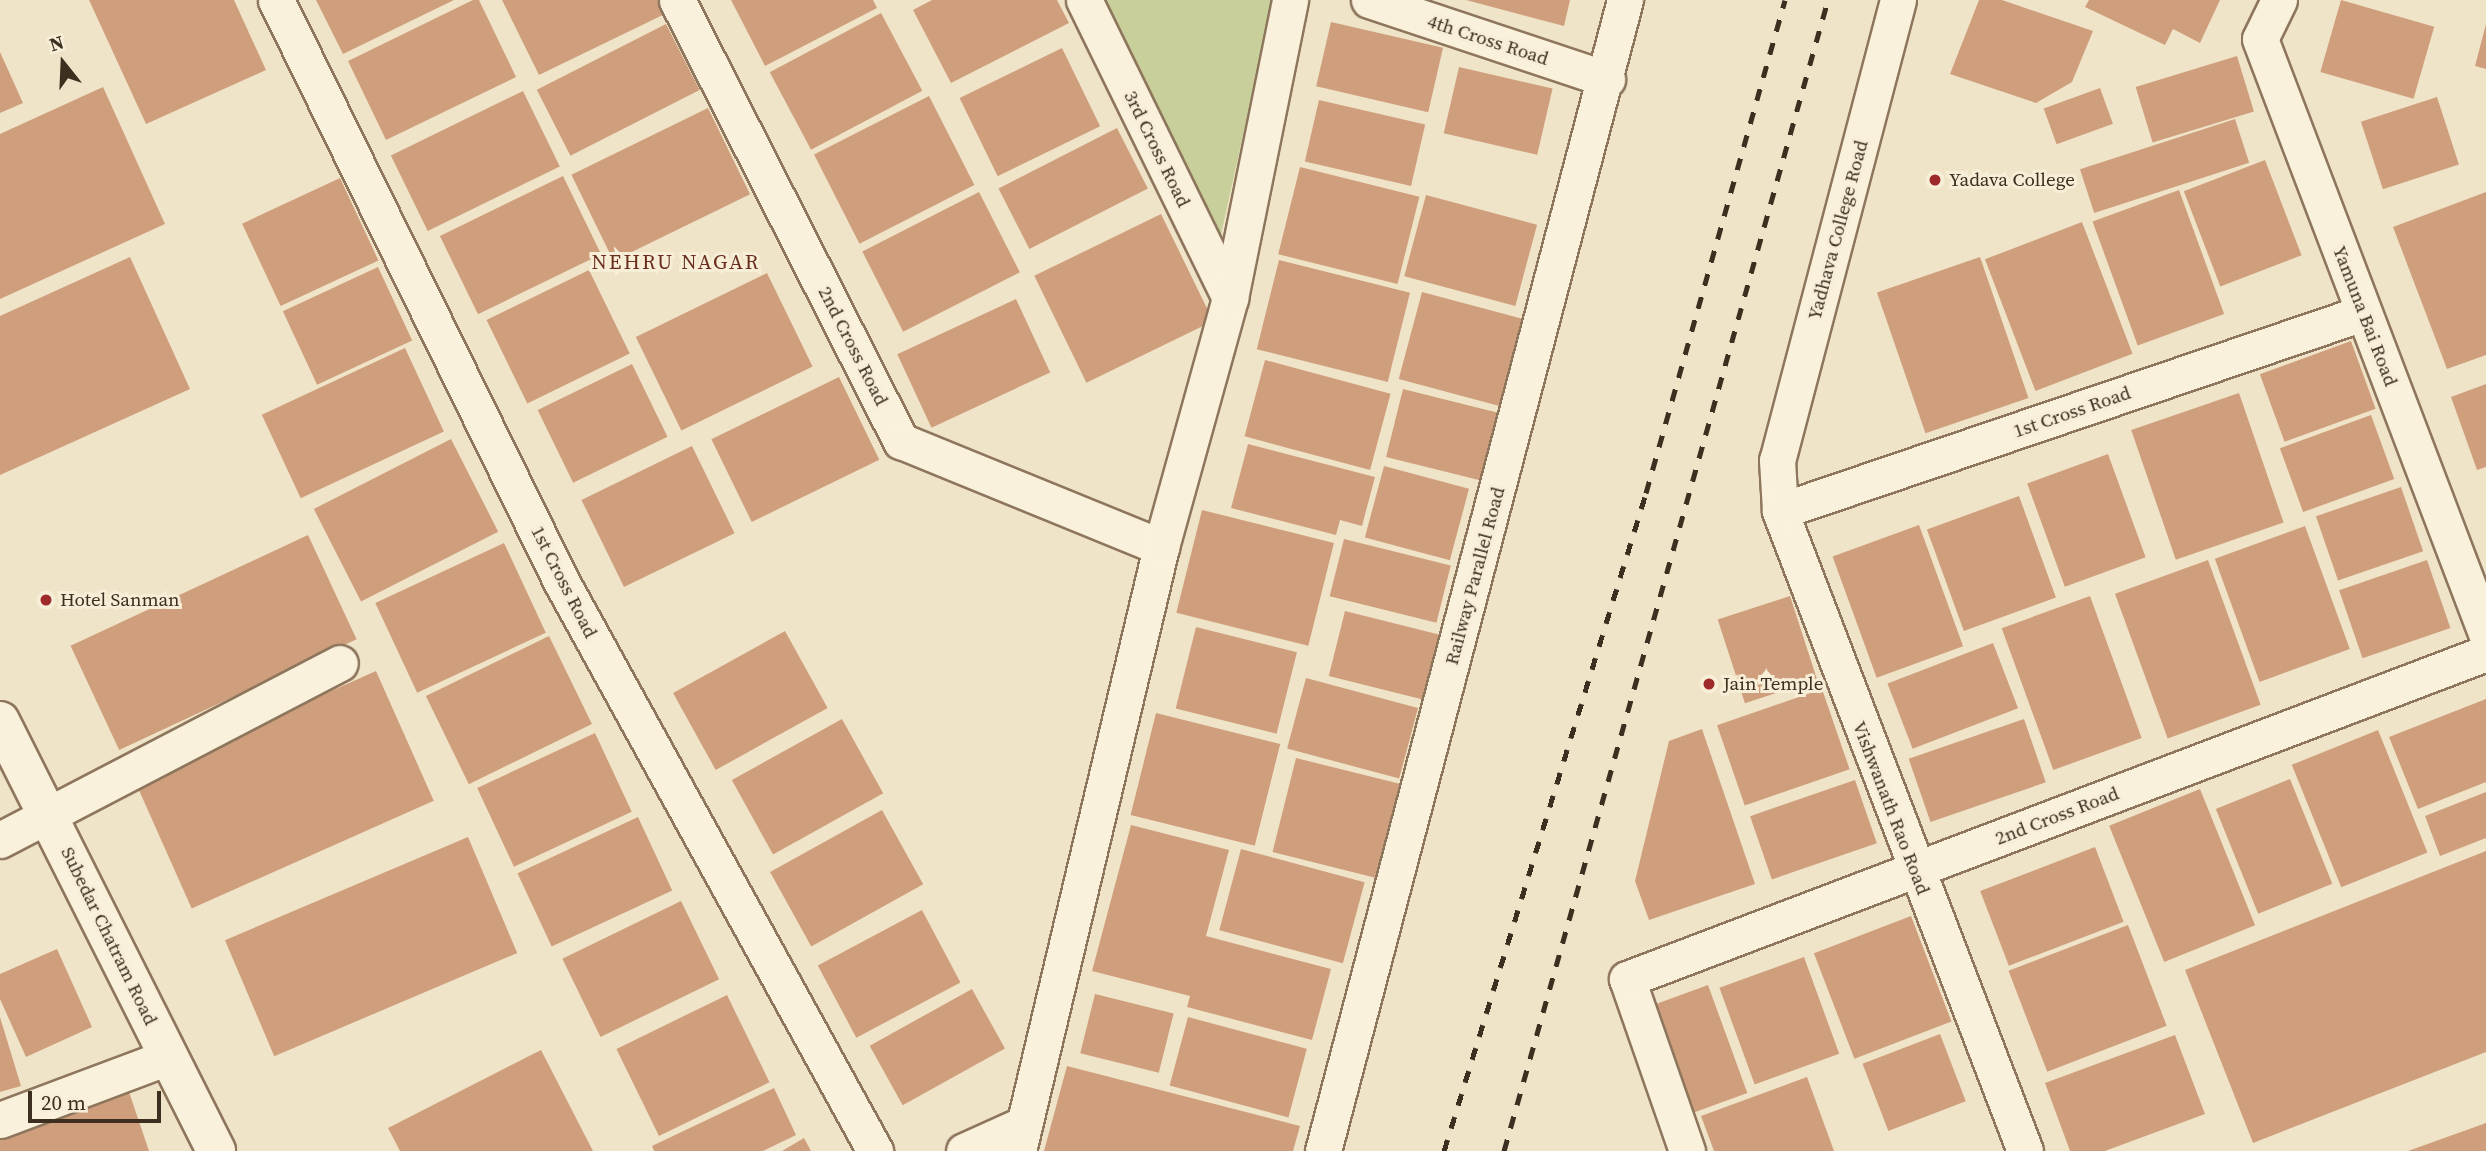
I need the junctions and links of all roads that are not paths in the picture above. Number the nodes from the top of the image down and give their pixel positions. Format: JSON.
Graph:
{"nodes":[{"id":1,"x":276,"y":0,"type":"edge"},
{"id":2,"x":677,"y":0,"type":"edge"},
{"id":3,"x":1084,"y":0,"type":"edge"},
{"id":4,"x":1290,"y":0,"type":"edge"},
{"id":5,"x":1369,"y":0,"type":"edge"},
{"id":6,"x":1625,"y":0,"type":"edge"},
{"id":7,"x":1898,"y":0,"type":"edge"},
{"id":8,"x":2279,"y":0,"type":"edge"},
{"id":9,"x":1607,"y":79,"type":"junction"},
{"id":10,"x":1230,"y":298,"type":"junction"},
{"id":11,"x":2363,"y":313,"type":"junction"},
{"id":12,"x":1777,"y":460,"type":"joint"},
{"id":13,"x":1780,"y":511,"type":"junction"},
{"id":14,"x":1161,"y":547,"type":"junction"},
{"id":15,"x":2486,"y":633,"type":"edge"},
{"id":16,"x":2486,"y":653,"type":"edge"},
{"id":17,"x":340,"y":663,"type":"dead end"},
{"id":18,"x":0,"y":721,"type":"edge"},
{"id":19,"x":48,"y":813,"type":"junction"},
{"id":20,"x":0,"y":840,"type":"edge"},
{"id":21,"x":1913,"y":870,"type":"junction"},
{"id":22,"x":168,"y":1057,"type":"junction"},
{"id":23,"x":0,"y":1120,"type":"edge"},
{"id":24,"x":1021,"y":1138,"type":"edge"},
{"id":25,"x":216,"y":1151,"type":"edge"},
{"id":26,"x":875,"y":1151,"type":"edge"},
{"id":27,"x":964,"y":1151,"type":"edge"},
{"id":28,"x":1323,"y":1151,"type":"edge"},
{"id":29,"x":1687,"y":1151,"type":"edge"},
{"id":30,"x":2025,"y":1151,"type":"edge"}],
"edges":[{"from":1,"to":26,"type":"street","name":"1st Cross Road"},
{"from":2,"to":14,"type":"street","name":"2nd Cross Road"},
{"from":3,"to":10,"type":"street","name":"3rd Cross Road"},
{"from":4,"to":10,"type":"street"},
{"from":5,"to":9,"type":"street","name":"4th Cross Road"},
{"from":6,"to":9,"type":"street","name":"Railway Parallel Road"},
{"from":7,"to":12,"type":"street","name":"Yadhava College Road"},
{"from":8,"to":11,"type":"street","name":"Yamuna Bai Road"},
{"from":9,"to":28,"type":"street","name":"Railway Parallel Road"},
{"from":10,"to":14,"type":"street"},
{"from":11,"to":13,"type":"street","name":"1st Cross Road"},
{"from":11,"to":15,"type":"street","name":"Yamuna Bai Road"},
{"from":12,"to":13,"type":"street","name":"Vishwanath Rao Road"},
{"from":13,"to":21,"type":"street","name":"Vishwanath Rao Road"},
{"from":14,"to":24,"type":"street"},
{"from":16,"to":21,"type":"street","name":"2nd Cross Road"},
{"from":17,"to":19,"type":"street"},
{"from":18,"to":19,"type":"main road","name":"Subedar Chatram Road"},
{"from":19,"to":20,"type":"street"},
{"from":19,"to":22,"type":"main road","name":"Subedar Chatram Road"},
{"from":21,"to":29,"type":"street","name":"2nd Cross Road"},
{"from":21,"to":30,"type":"street","name":"Vishwanath Rao Road"},
{"from":22,"to":23,"type":"street"},
{"from":22,"to":25,"type":"main road","name":"Subedar Chatram Road"},
{"from":24,"to":27,"type":"street"}]}
